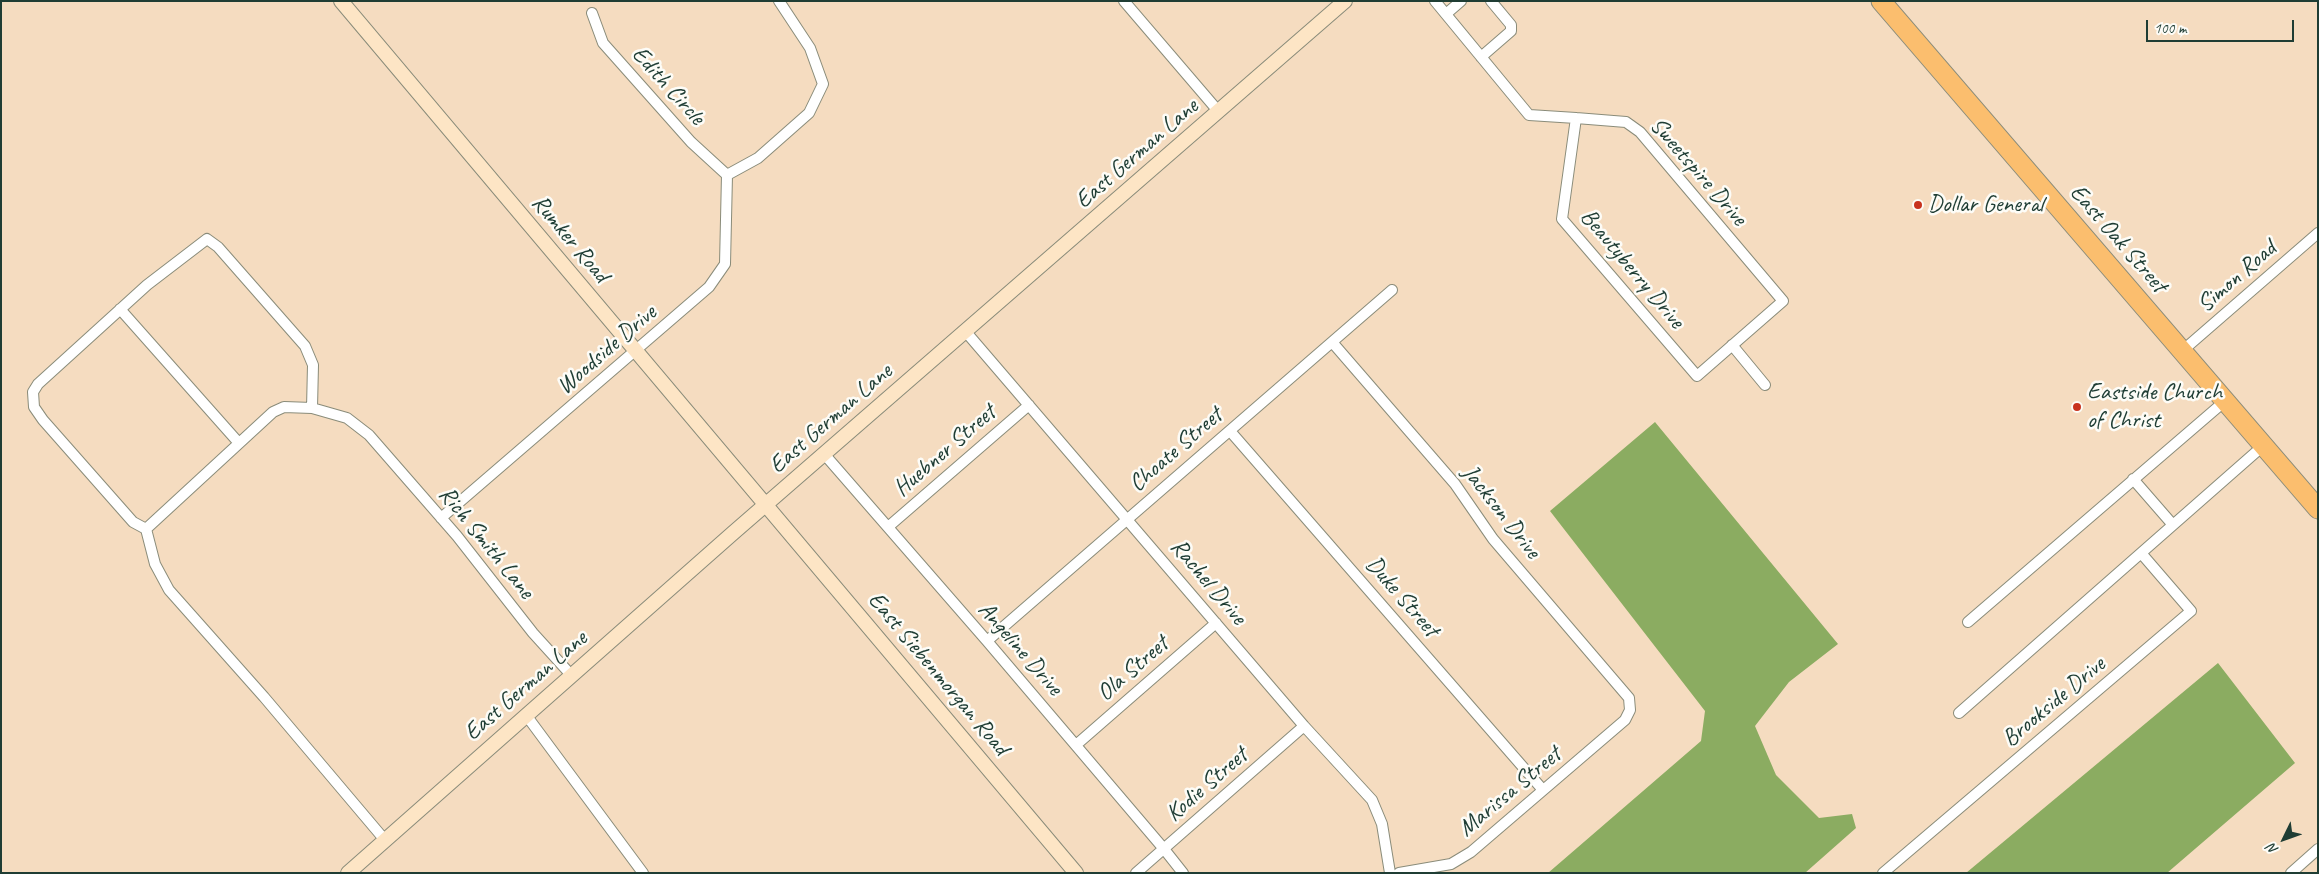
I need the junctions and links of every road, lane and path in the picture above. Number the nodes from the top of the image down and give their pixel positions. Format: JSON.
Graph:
{"nodes":[{"id":1,"x":342,"y":1,"type":"edge"},
{"id":2,"x":779,"y":1,"type":"edge"},
{"id":3,"x":1124,"y":1,"type":"edge"},
{"id":4,"x":1345,"y":1,"type":"edge"},
{"id":5,"x":1435,"y":1,"type":"edge"},
{"id":6,"x":1461,"y":1,"type":"edge"},
{"id":7,"x":1491,"y":1,"type":"edge"},
{"id":8,"x":1881,"y":1,"type":"edge"},
{"id":9,"x":592,"y":13,"type":"dead end"},
{"id":10,"x":1446,"y":14,"type":"junction"},
{"id":11,"x":1482,"y":57,"type":"junction"},
{"id":12,"x":1219,"y":112,"type":"junction"},
{"id":13,"x":1576,"y":118,"type":"junction"},
{"id":14,"x":727,"y":175,"type":"junction"},
{"id":15,"x":2318,"y":233,"type":"edge"},
{"id":16,"x":1392,"y":290,"type":"dead end"},
{"id":17,"x":120,"y":310,"type":"junction"},
{"id":18,"x":966,"y":332,"type":"junction"},
{"id":19,"x":1332,"y":342,"type":"junction"},
{"id":20,"x":1732,"y":345,"type":"junction"},
{"id":21,"x":636,"y":352,"type":"junction"},
{"id":22,"x":2182,"y":352,"type":"junction"},
{"id":23,"x":1765,"y":385,"type":"dead end"},
{"id":24,"x":2224,"y":400,"type":"junction"},
{"id":25,"x":1029,"y":405,"type":"junction"},
{"id":26,"x":312,"y":408,"type":"junction"},
{"id":27,"x":1230,"y":431,"type":"junction"},
{"id":28,"x":238,"y":442,"type":"junction"},
{"id":29,"x":2264,"y":446,"type":"junction"},
{"id":30,"x":824,"y":454,"type":"junction"},
{"id":31,"x":2133,"y":480,"type":"junction"},
{"id":32,"x":766,"y":504,"type":"junction"},
{"id":33,"x":2318,"y":509,"type":"edge"},
{"id":34,"x":441,"y":518,"type":"junction"},
{"id":35,"x":1128,"y":519,"type":"junction"},
{"id":36,"x":2173,"y":525,"type":"junction"},
{"id":37,"x":888,"y":527,"type":"junction"},
{"id":38,"x":146,"y":529,"type":"junction"},
{"id":39,"x":2141,"y":553,"type":"junction"},
{"id":40,"x":1968,"y":622,"type":"dead end"},
{"id":41,"x":1216,"y":623,"type":"junction"},
{"id":42,"x":987,"y":642,"type":"junction"},
{"id":43,"x":572,"y":676,"type":"junction"},
{"id":44,"x":1630,"y":710,"type":"joint"},
{"id":45,"x":1959,"y":713,"type":"dead end"},
{"id":46,"x":526,"y":715,"type":"junction"},
{"id":47,"x":1304,"y":726,"type":"junction"},
{"id":48,"x":1076,"y":745,"type":"junction"},
{"id":49,"x":1543,"y":790,"type":"junction"},
{"id":50,"x":384,"y":839,"type":"junction"},
{"id":51,"x":1164,"y":849,"type":"junction"},
{"id":52,"x":2318,"y":849,"type":"edge"},
{"id":53,"x":348,"y":873,"type":"edge"},
{"id":54,"x":643,"y":873,"type":"edge"},
{"id":55,"x":1076,"y":873,"type":"edge"},
{"id":56,"x":1136,"y":873,"type":"edge"},
{"id":57,"x":1182,"y":873,"type":"edge"},
{"id":58,"x":1390,"y":873,"type":"edge"},
{"id":59,"x":1399,"y":873,"type":"edge"},
{"id":60,"x":1883,"y":873,"type":"edge"},
{"id":61,"x":2291,"y":873,"type":"edge"}],
"edges":[{"from":1,"to":21,"type":"street","name":"Rumker Road"},
{"from":2,"to":14,"type":"street"},
{"from":3,"to":12,"type":"street"},
{"from":4,"to":12,"type":"street","name":"East German Lane"},
{"from":5,"to":10,"type":"street"},
{"from":6,"to":10,"type":"street"},
{"from":7,"to":11,"type":"street"},
{"from":8,"to":22,"type":"highway","name":"East Oak Street"},
{"from":9,"to":14,"type":"street","name":"Edith Circle"},
{"from":10,"to":11,"type":"street"},
{"from":11,"to":13,"type":"street","name":"Sweetspire Drive"},
{"from":12,"to":18,"type":"street","name":"East German Lane"},
{"from":13,"to":20,"type":"street","name":"Beautyberry Drive"},
{"from":13,"to":20,"type":"street","name":"Sweetspire Drive"},
{"from":14,"to":21,"type":"street","name":"Woodside Drive"},
{"from":15,"to":22,"type":"street","name":"Simon Road"},
{"from":16,"to":19,"type":"street","name":"Choate Street"},
{"from":17,"to":26,"type":"street"},
{"from":17,"to":28,"type":"street"},
{"from":17,"to":38,"type":"street"},
{"from":18,"to":25,"type":"street","name":"Rachel Drive"},
{"from":18,"to":30,"type":"street","name":"East German Lane"},
{"from":19,"to":27,"type":"street","name":"Choate Street"},
{"from":19,"to":44,"type":"street","name":"Jackson Drive"},
{"from":20,"to":23,"type":"street"},
{"from":21,"to":32,"type":"street","name":"Rumker Road"},
{"from":21,"to":34,"type":"street","name":"Woodside Drive"},
{"from":22,"to":24,"type":"highway","name":"East Oak Street"},
{"from":24,"to":29,"type":"highway","name":"East Oak Street"},
{"from":24,"to":31,"type":"street"},
{"from":25,"to":35,"type":"street","name":"Rachel Drive"},
{"from":25,"to":37,"type":"street","name":"Huebner Street"},
{"from":26,"to":28,"type":"street","name":"Rich Smith Lane"},
{"from":26,"to":34,"type":"street","name":"Rich Smith Lane"},
{"from":27,"to":35,"type":"street","name":"Choate Street"},
{"from":27,"to":49,"type":"street","name":"Duke Street"},
{"from":28,"to":38,"type":"street","name":"Rich Smith Lane"},
{"from":29,"to":33,"type":"highway","name":"East Oak Street"},
{"from":29,"to":36,"type":"street"},
{"from":30,"to":32,"type":"street","name":"East German Lane"},
{"from":30,"to":37,"type":"street","name":"Angeline Drive"},
{"from":31,"to":36,"type":"street"},
{"from":31,"to":40,"type":"street"},
{"from":32,"to":43,"type":"street","name":"East German Lane"},
{"from":32,"to":55,"type":"street","name":"East Siebenmorgan Road"},
{"from":34,"to":43,"type":"street","name":"Rich Smith Lane"},
{"from":35,"to":41,"type":"street","name":"Rachel Drive"},
{"from":35,"to":42,"type":"street","name":"Choate Street"},
{"from":36,"to":39,"type":"street"},
{"from":37,"to":42,"type":"street","name":"Angeline Drive"},
{"from":38,"to":50,"type":"street"},
{"from":39,"to":45,"type":"street"},
{"from":39,"to":60,"type":"street","name":"Brookside Drive"},
{"from":41,"to":47,"type":"street","name":"Rachel Drive"},
{"from":41,"to":48,"type":"street","name":"Ola Street"},
{"from":42,"to":48,"type":"street","name":"Angeline Drive"},
{"from":43,"to":46,"type":"street","name":"East German Lane"},
{"from":44,"to":49,"type":"street","name":"Marissa Street"},
{"from":46,"to":50,"type":"street","name":"East German Lane"},
{"from":46,"to":54,"type":"street"},
{"from":47,"to":51,"type":"street","name":"Kodie Street"},
{"from":47,"to":58,"type":"street","name":"Rachel Drive"},
{"from":48,"to":51,"type":"street","name":"Angeline Drive"},
{"from":49,"to":59,"type":"street","name":"Marissa Street"},
{"from":50,"to":53,"type":"street","name":"East German Lane"},
{"from":51,"to":56,"type":"street","name":"Kodie Street"},
{"from":51,"to":57,"type":"street","name":"Angeline Drive"},
{"from":52,"to":61,"type":"street"}]}
